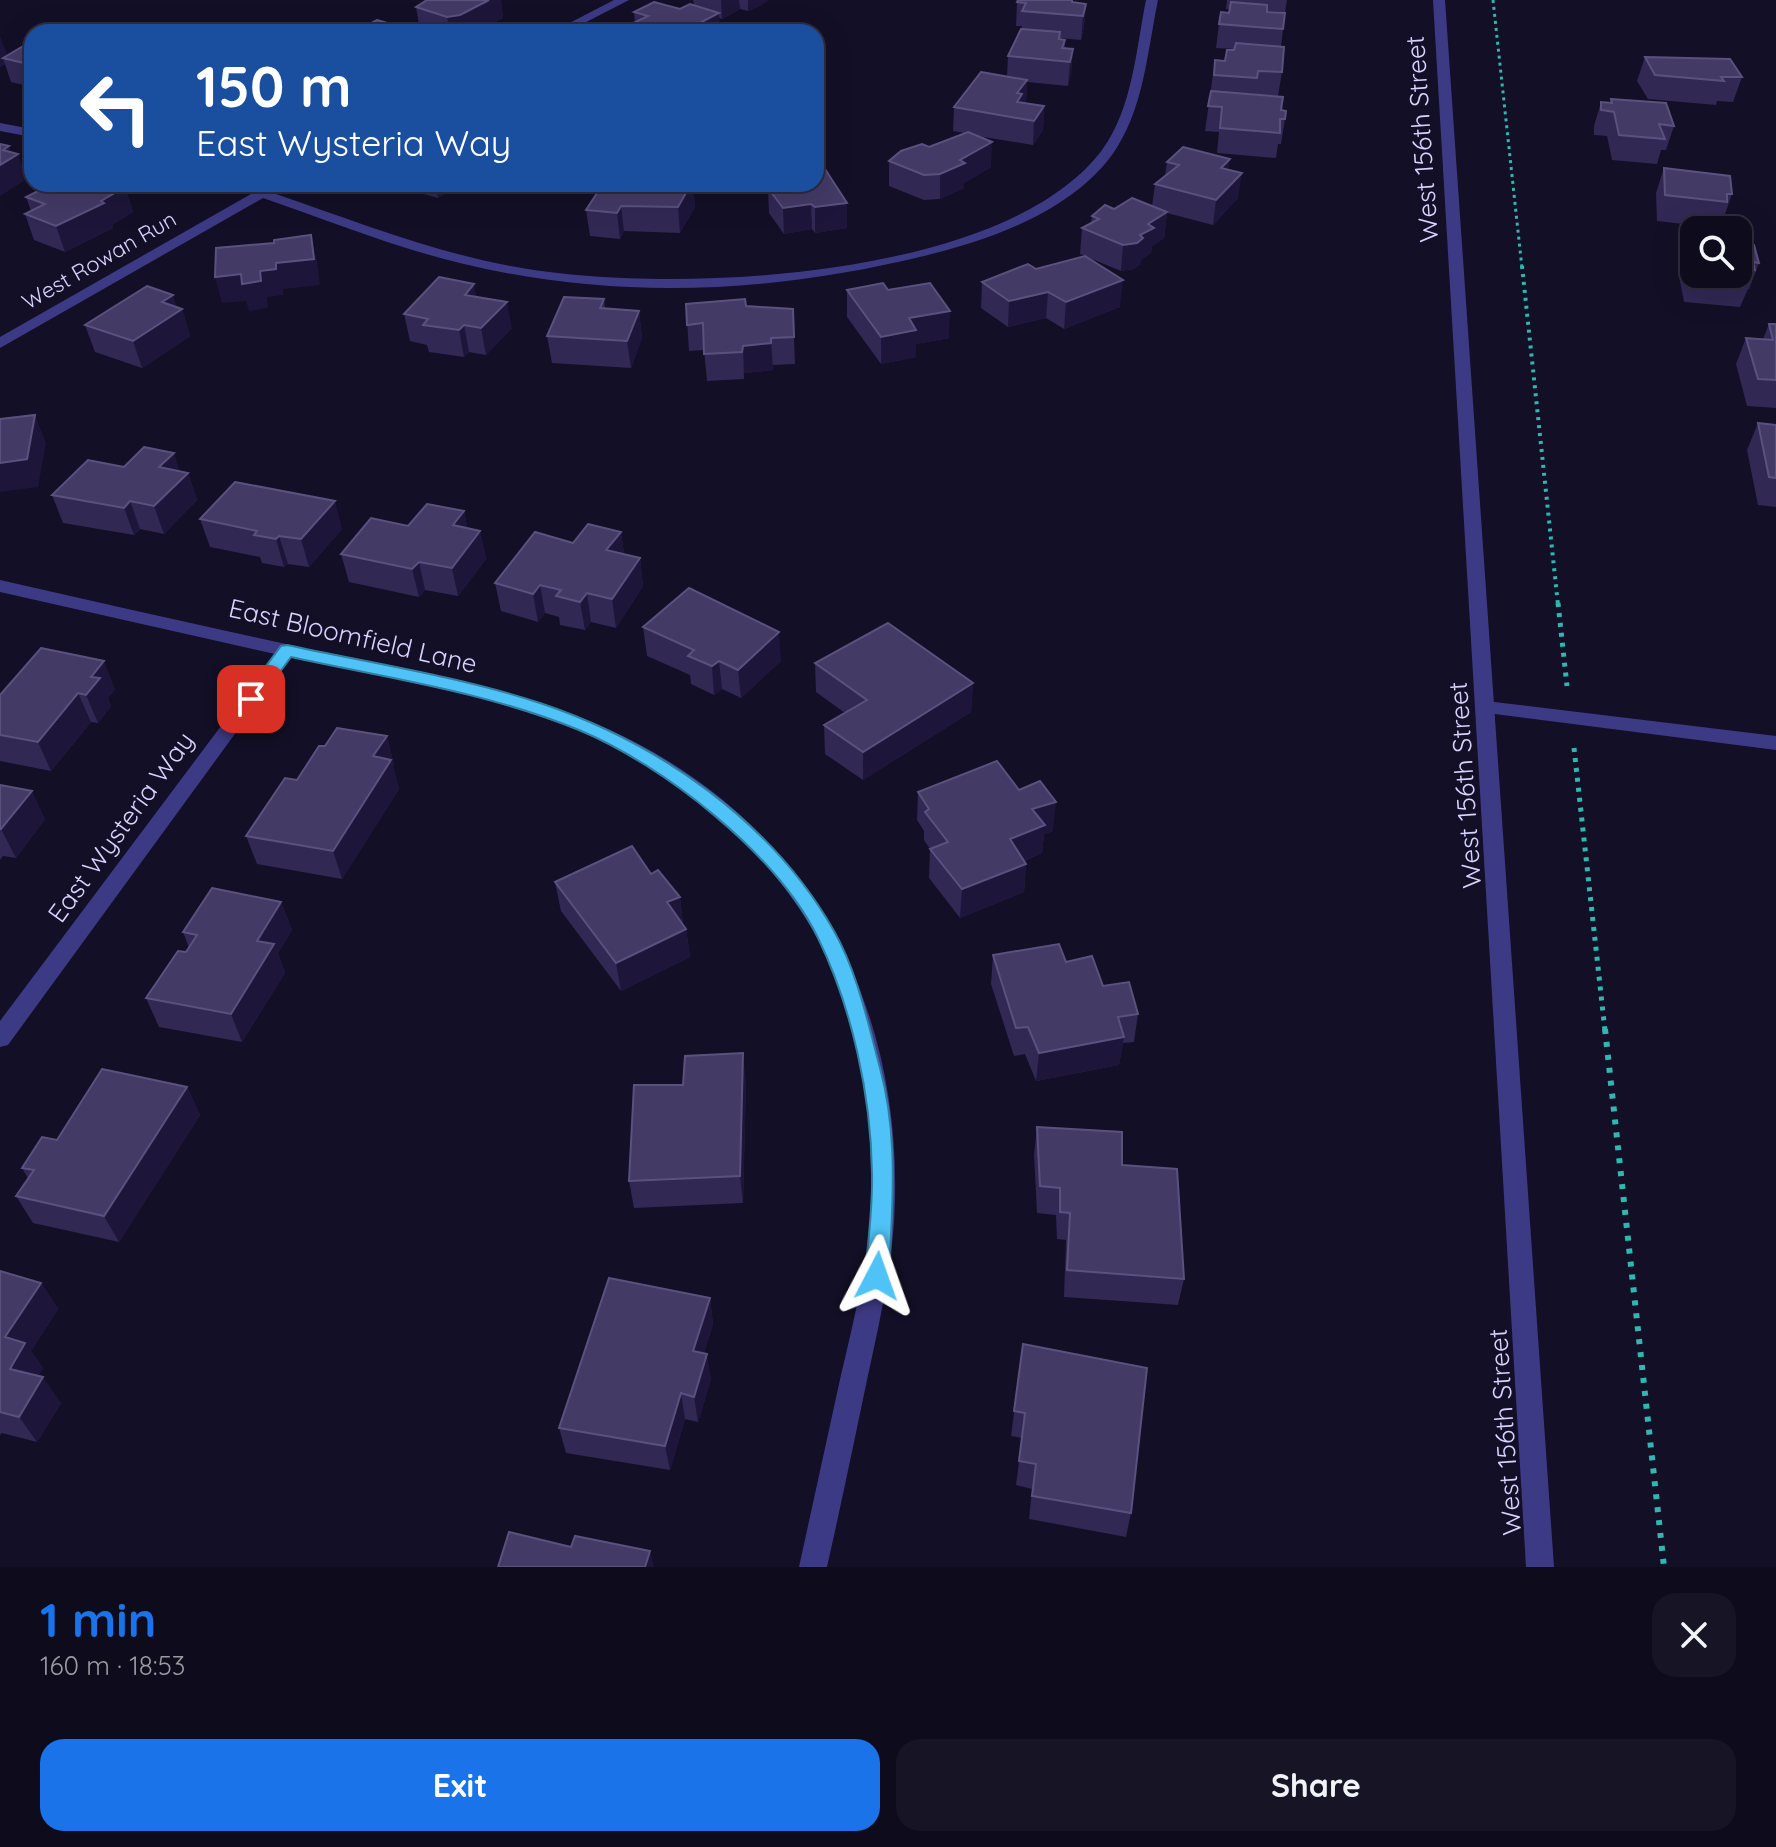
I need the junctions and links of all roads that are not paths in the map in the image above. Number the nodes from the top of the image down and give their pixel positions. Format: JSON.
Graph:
{"nodes":[{"id":1,"x":623,"y":0,"type":"edge"},
{"id":2,"x":1152,"y":0,"type":"edge"},
{"id":3,"x":1439,"y":0,"type":"edge"},
{"id":4,"x":574,"y":24,"type":"edge"},
{"id":5,"x":0,"y":127,"type":"edge"},
{"id":6,"x":24,"y":132,"type":"edge"},
{"id":7,"x":259,"y":192,"type":"edge"},
{"id":8,"x":262,"y":193,"type":"junction"},
{"id":9,"x":0,"y":343,"type":"edge"},
{"id":10,"x":0,"y":586,"type":"edge"},
{"id":11,"x":287,"y":650,"type":"junction"},
{"id":12,"x":1486,"y":707,"type":"junction"},
{"id":13,"x":1776,"y":743,"type":"edge"},
{"id":14,"x":0,"y":1038,"type":"edge"},
{"id":15,"x":813,"y":1567,"type":"edge"},
{"id":16,"x":1540,"y":1567,"type":"edge"}],
"edges":[{"from":1,"to":4,"type":"street"},
{"from":2,"to":8,"type":"street"},
{"from":3,"to":12,"type":"street","name":"West 156th Street"},
{"from":5,"to":6,"type":"street"},
{"from":7,"to":8,"type":"street"},
{"from":8,"to":9,"type":"street","name":"West Rowan Run"},
{"from":10,"to":11,"type":"street","name":"East Bloomfield Lane"},
{"from":11,"to":14,"type":"street","name":"East Wysteria Way"},
{"from":11,"to":15,"type":"street","name":"East Bloomfield Lane"},
{"from":12,"to":13,"type":"street"},
{"from":12,"to":16,"type":"street","name":"West 156th Street"}]}
